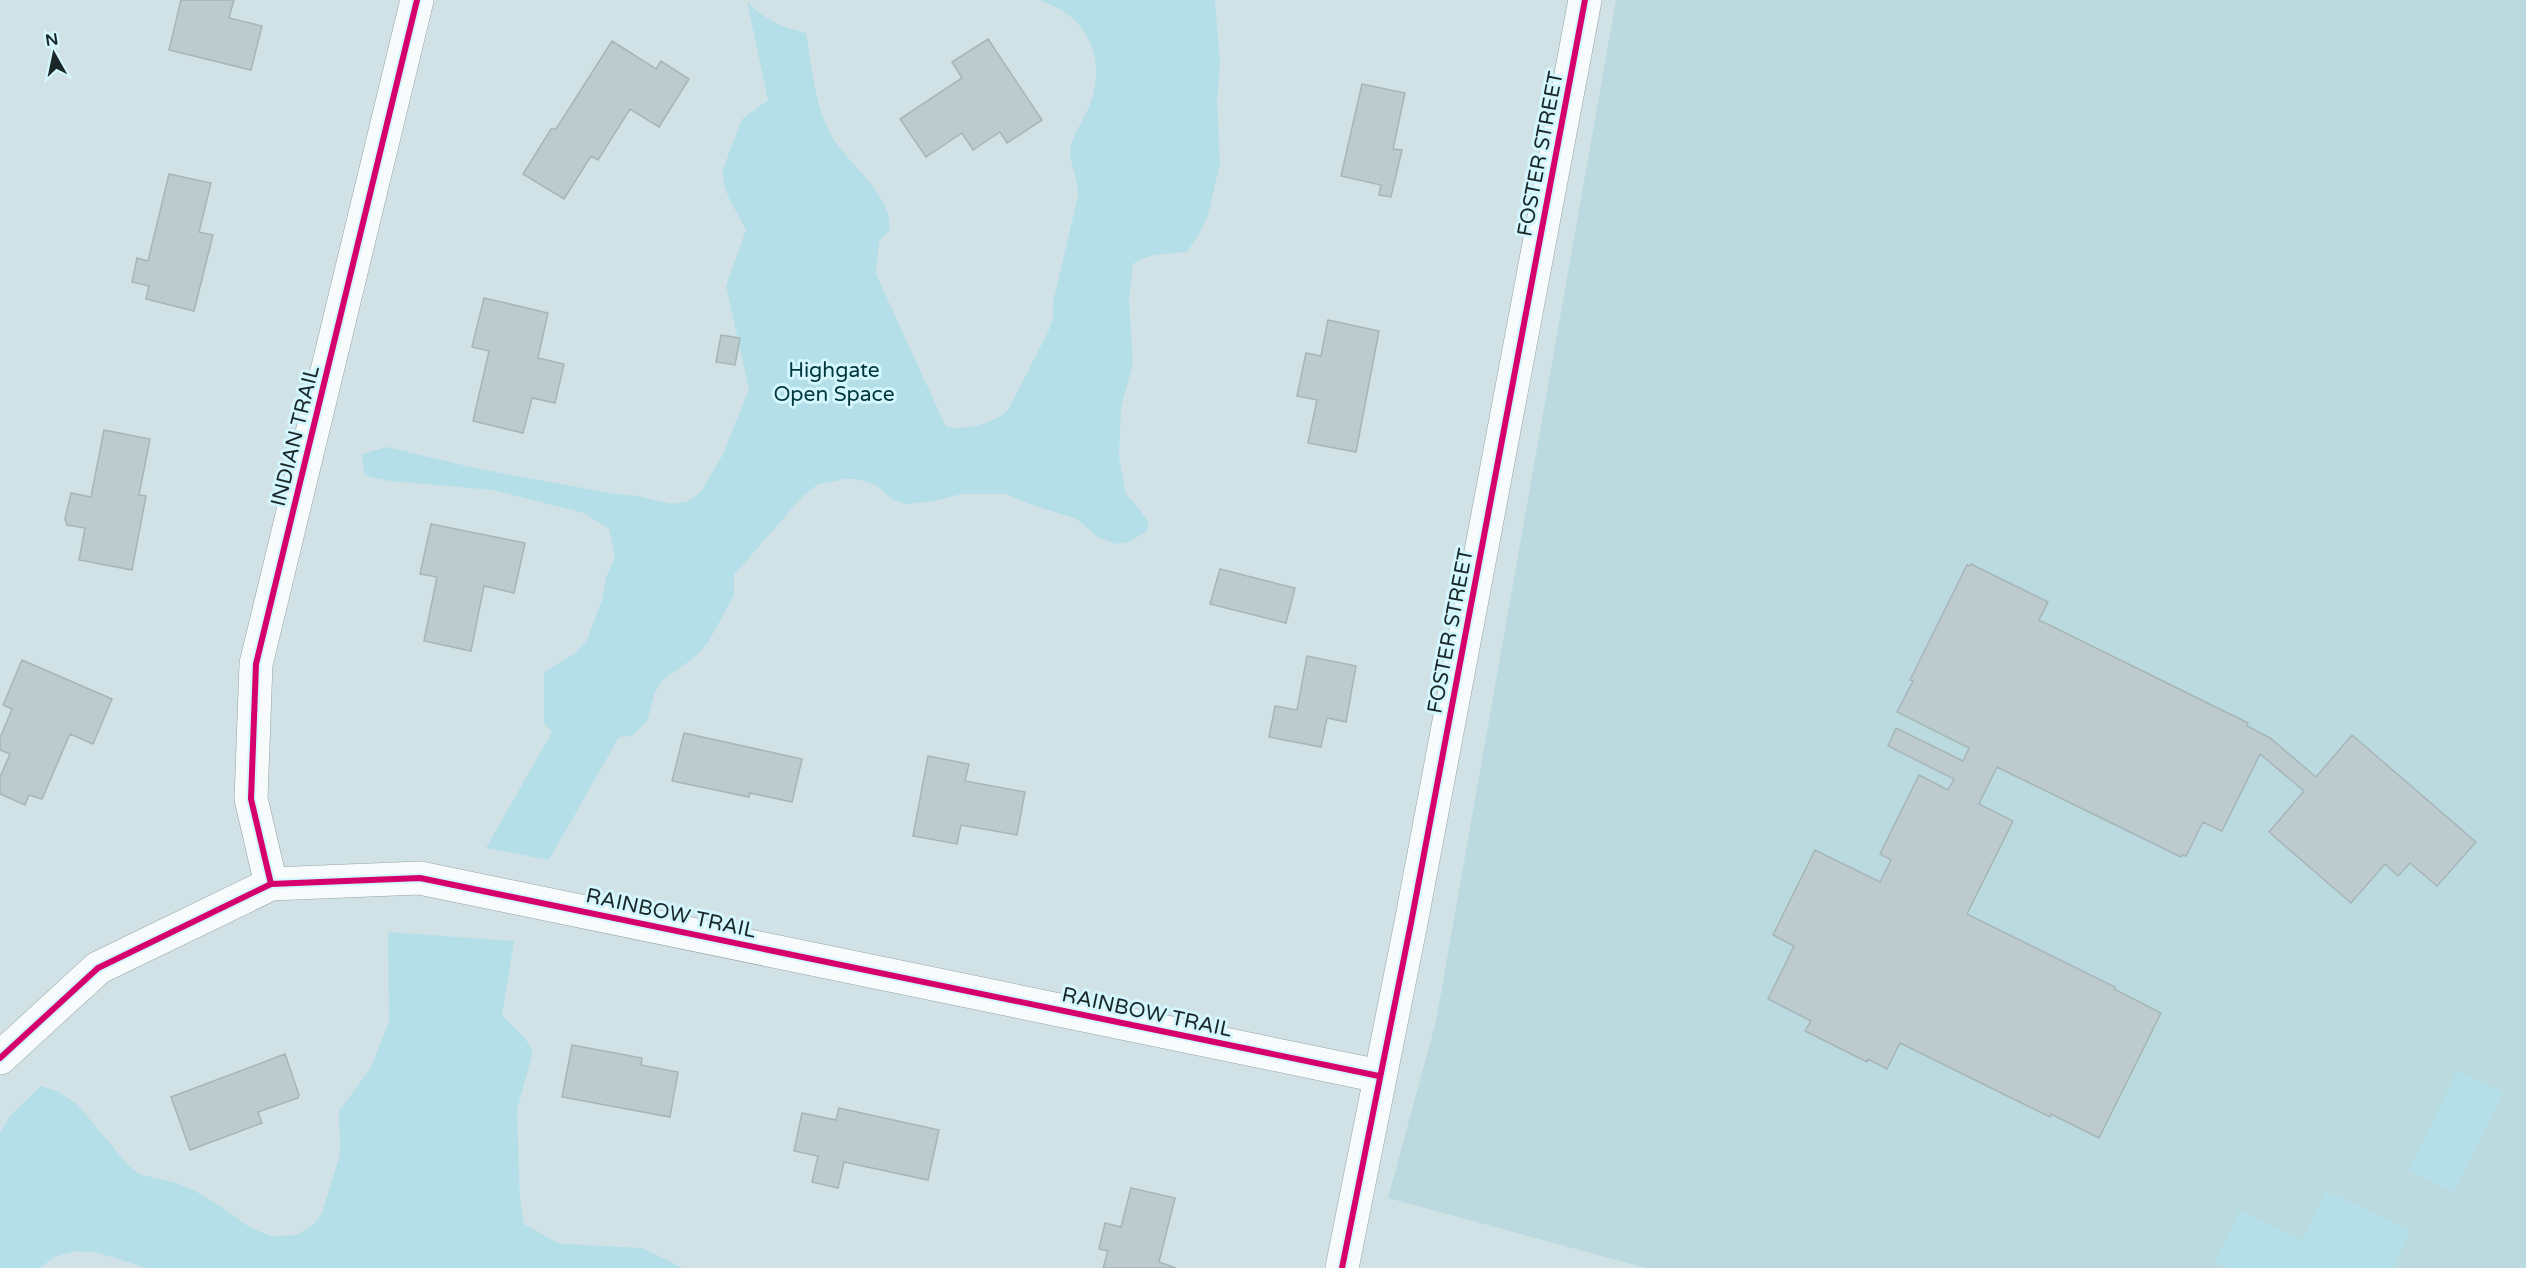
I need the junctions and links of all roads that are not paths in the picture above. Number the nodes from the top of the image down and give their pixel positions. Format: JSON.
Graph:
{"nodes":[{"id":1,"x":417,"y":0,"type":"edge"},
{"id":2,"x":1585,"y":0,"type":"edge"},
{"id":3,"x":271,"y":884,"type":"junction"},
{"id":4,"x":0,"y":1058,"type":"edge"},
{"id":5,"x":1379,"y":1076,"type":"junction"},
{"id":6,"x":1342,"y":1268,"type":"edge"}],
"edges":[{"from":1,"to":3,"type":"street","name":"INDIAN TRAIL"},
{"from":2,"to":5,"type":"street","name":"FOSTER STREET"},
{"from":3,"to":4,"type":"street","name":"RAINBOW TRAIL"},
{"from":3,"to":5,"type":"street","name":"RAINBOW TRAIL"},
{"from":5,"to":6,"type":"street","name":"FOSTER STREET"}]}
